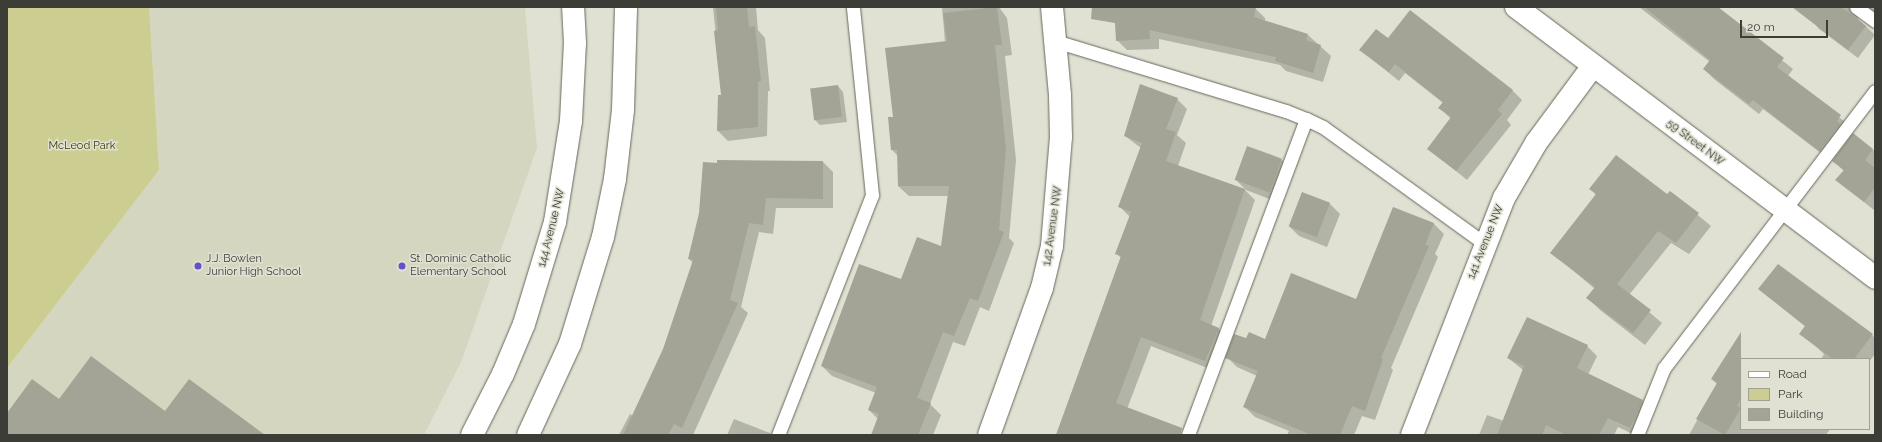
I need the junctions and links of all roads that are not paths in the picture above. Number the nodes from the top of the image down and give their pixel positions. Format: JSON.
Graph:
{"nodes":[{"id":1,"x":573,"y":7,"type":"edge"},
{"id":2,"x":626,"y":7,"type":"edge"},
{"id":3,"x":853,"y":7,"type":"edge"},
{"id":4,"x":1052,"y":7,"type":"edge"},
{"id":5,"x":1516,"y":7,"type":"edge"},
{"id":6,"x":1856,"y":7,"type":"edge"},
{"id":7,"x":1875,"y":21,"type":"edge"},
{"id":8,"x":1055,"y":41,"type":"junction"},
{"id":9,"x":1593,"y":66,"type":"junction"},
{"id":10,"x":1875,"y":91,"type":"edge"},
{"id":11,"x":1306,"y":119,"type":"junction"},
{"id":12,"x":1785,"y":210,"type":"junction"},
{"id":13,"x":1484,"y":243,"type":"junction"},
{"id":14,"x":1875,"y":278,"type":"edge"},
{"id":15,"x":472,"y":435,"type":"edge"},
{"id":16,"x":528,"y":435,"type":"edge"},
{"id":17,"x":778,"y":435,"type":"edge"},
{"id":18,"x":989,"y":435,"type":"edge"},
{"id":19,"x":1188,"y":435,"type":"edge"},
{"id":20,"x":1412,"y":435,"type":"edge"},
{"id":21,"x":1637,"y":435,"type":"edge"}],
"edges":[{"from":1,"to":15,"type":"street","name":"144 Avenue NW"},
{"from":2,"to":16,"type":"street"},
{"from":3,"to":17,"type":"lane"},
{"from":4,"to":8,"type":"street","name":"142 Avenue NW"},
{"from":5,"to":9,"type":"street","name":"59 Street NW"},
{"from":6,"to":7,"type":"lane"},
{"from":8,"to":11,"type":"lane"},
{"from":8,"to":18,"type":"street","name":"142 Avenue NW"},
{"from":9,"to":12,"type":"street","name":"59 Street NW"},
{"from":9,"to":13,"type":"street","name":"141 Avenue NW"},
{"from":10,"to":12,"type":"lane"},
{"from":11,"to":13,"type":"lane"},
{"from":11,"to":19,"type":"lane"},
{"from":12,"to":14,"type":"street","name":"59 Street NW"},
{"from":12,"to":21,"type":"lane"},
{"from":13,"to":20,"type":"street","name":"141 Avenue NW"}]}
